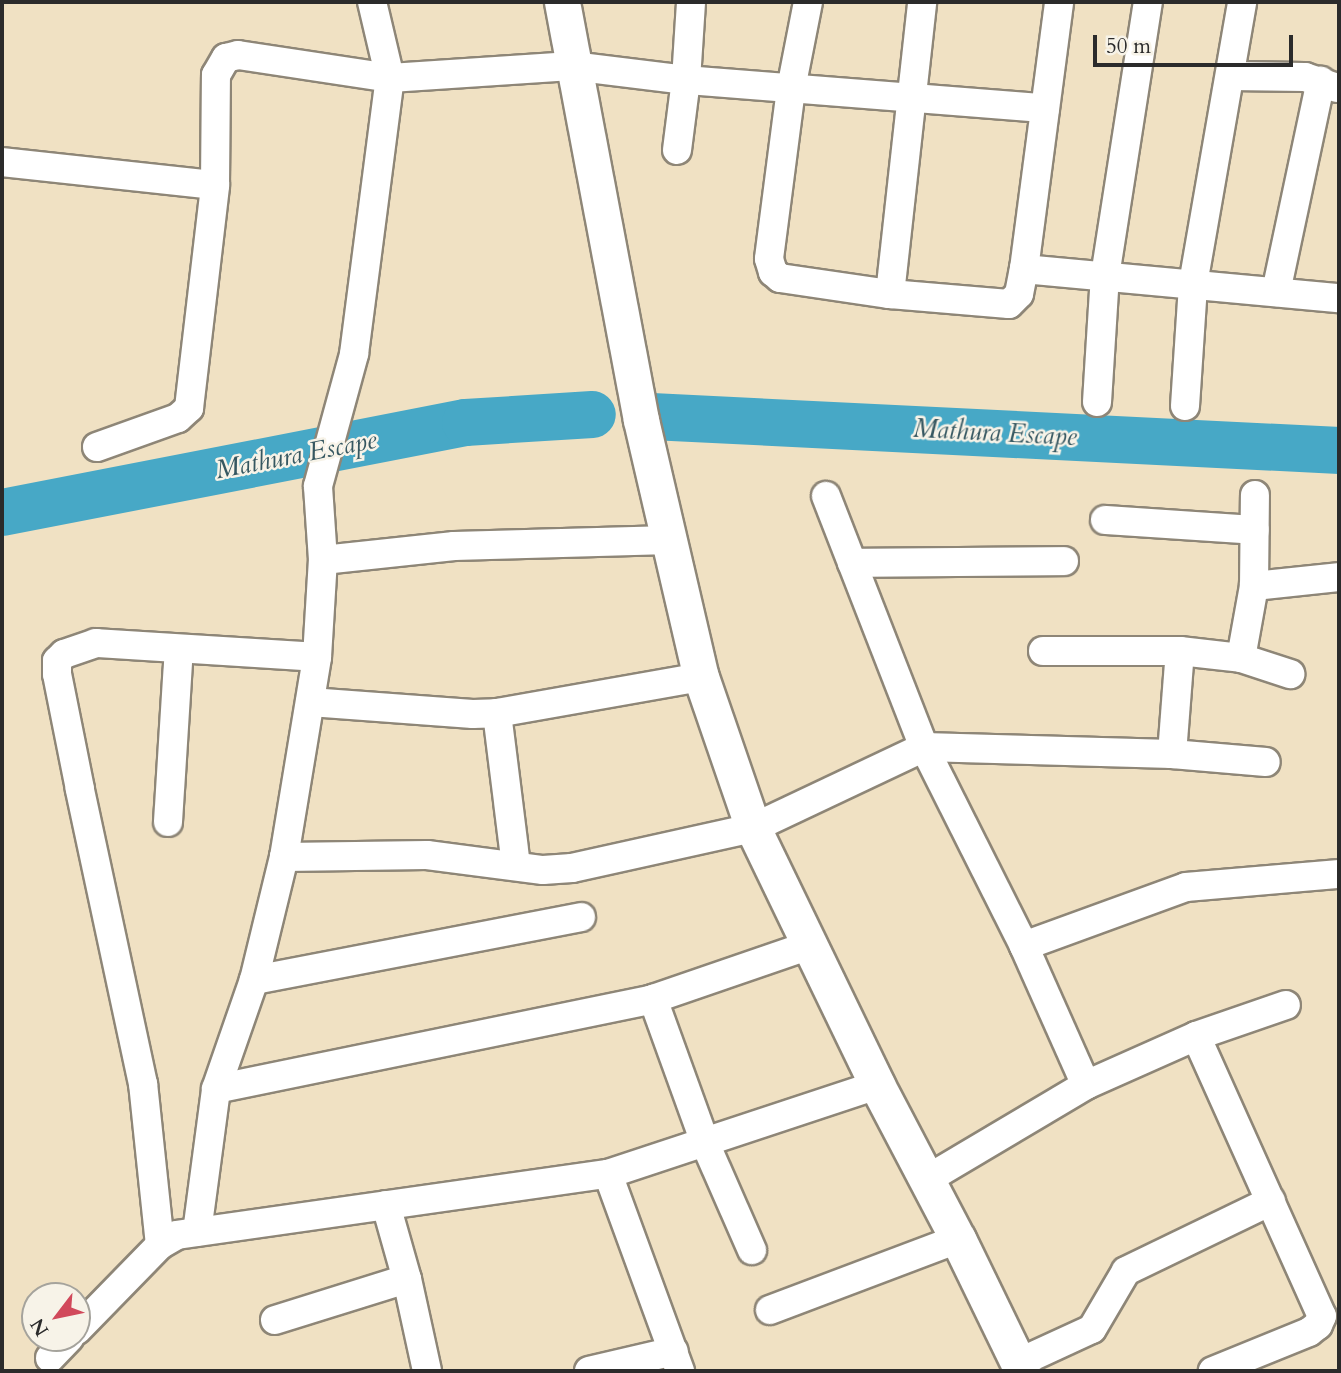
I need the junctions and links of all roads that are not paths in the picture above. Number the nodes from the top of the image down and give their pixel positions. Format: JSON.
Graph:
{"nodes":[{"id":1,"x":372,"y":2,"type":"edge"},
{"id":2,"x":562,"y":2,"type":"edge"},
{"id":3,"x":691,"y":2,"type":"edge"},
{"id":4,"x":808,"y":2,"type":"edge"},
{"id":5,"x":922,"y":2,"type":"edge"},
{"id":6,"x":1059,"y":2,"type":"edge"},
{"id":7,"x":1147,"y":2,"type":"edge"},
{"id":8,"x":1242,"y":2,"type":"edge"},
{"id":9,"x":572,"y":66,"type":"junction"},
{"id":10,"x":1230,"y":76,"type":"junction"},
{"id":11,"x":390,"y":78,"type":"junction"},
{"id":12,"x":686,"y":80,"type":"junction"},
{"id":13,"x":1330,"y":85,"type":"edge"},
{"id":14,"x":791,"y":89,"type":"junction"},
{"id":15,"x":911,"y":98,"type":"junction"},
{"id":16,"x":1045,"y":108,"type":"junction"},
{"id":17,"x":677,"y":150,"type":"dead end"},
{"id":18,"x":2,"y":162,"type":"edge"},
{"id":19,"x":215,"y":185,"type":"junction"},
{"id":20,"x":1024,"y":269,"type":"junction"},
{"id":21,"x":1105,"y":275,"type":"junction"},
{"id":22,"x":1193,"y":284,"type":"junction"},
{"id":23,"x":1276,"y":292,"type":"junction"},
{"id":24,"x":890,"y":294,"type":"junction"},
{"id":25,"x":1339,"y":298,"type":"edge"},
{"id":26,"x":1097,"y":402,"type":"dead end"},
{"id":27,"x":1185,"y":406,"type":"dead end"},
{"id":28,"x":97,"y":447,"type":"dead end"},
{"id":29,"x":1255,"y":495,"type":"dead end"},
{"id":30,"x":826,"y":496,"type":"dead end"},
{"id":31,"x":1105,"y":520,"type":"dead end"},
{"id":32,"x":1255,"y":530,"type":"junction"},
{"id":33,"x":670,"y":540,"type":"junction"},
{"id":34,"x":323,"y":560,"type":"junction"},
{"id":35,"x":1064,"y":561,"type":"dead end"},
{"id":36,"x":852,"y":563,"type":"junction"},
{"id":37,"x":1339,"y":577,"type":"edge"},
{"id":38,"x":1255,"y":586,"type":"junction"},
{"id":39,"x":179,"y":649,"type":"junction"},
{"id":40,"x":1043,"y":651,"type":"dead end"},
{"id":41,"x":1181,"y":652,"type":"junction"},
{"id":42,"x":317,"y":657,"type":"junction"},
{"id":43,"x":1241,"y":658,"type":"junction"},
{"id":44,"x":1290,"y":674,"type":"dead end"},
{"id":45,"x":701,"y":677,"type":"junction"},
{"id":46,"x":310,"y":702,"type":"junction"},
{"id":47,"x":496,"y":713,"type":"junction"},
{"id":48,"x":924,"y":747,"type":"junction"},
{"id":49,"x":1172,"y":754,"type":"junction"},
{"id":50,"x":1266,"y":762,"type":"dead end"},
{"id":51,"x":168,"y":822,"type":"dead end"},
{"id":52,"x":753,"y":828,"type":"junction"},
{"id":53,"x":284,"y":857,"type":"junction"},
{"id":54,"x":516,"y":866,"type":"junction"},
{"id":55,"x":1339,"y":874,"type":"edge"},
{"id":56,"x":581,"y":918,"type":"dead end"},
{"id":57,"x":810,"y":945,"type":"junction"},
{"id":58,"x":1024,"y":946,"type":"junction"},
{"id":59,"x":254,"y":980,"type":"junction"},
{"id":60,"x":653,"y":999,"type":"junction"},
{"id":61,"x":1286,"y":1004,"type":"dead end"},
{"id":62,"x":1196,"y":1036,"type":"junction"},
{"id":63,"x":877,"y":1085,"type":"junction"},
{"id":64,"x":1086,"y":1085,"type":"junction"},
{"id":65,"x":216,"y":1089,"type":"junction"},
{"id":66,"x":705,"y":1143,"type":"junction"},
{"id":67,"x":607,"y":1174,"type":"junction"},
{"id":68,"x":926,"y":1180,"type":"junction"},
{"id":69,"x":1270,"y":1202,"type":"junction"},
{"id":70,"x":386,"y":1205,"type":"junction"},
{"id":71,"x":197,"y":1232,"type":"junction"},
{"id":72,"x":958,"y":1239,"type":"junction"},
{"id":73,"x":160,"y":1245,"type":"junction"},
{"id":74,"x":752,"y":1250,"type":"dead end"},
{"id":75,"x":407,"y":1279,"type":"junction"},
{"id":76,"x":771,"y":1310,"type":"dead end"},
{"id":77,"x":91,"y":1316,"type":"edge"},
{"id":78,"x":275,"y":1320,"type":"dead end"},
{"id":79,"x":56,"y":1352,"type":"edge"},
{"id":80,"x":50,"y":1358,"type":"dead end"},
{"id":81,"x":677,"y":1361,"type":"edge"},
{"id":82,"x":1020,"y":1367,"type":"edge"},
{"id":83,"x":427,"y":1371,"type":"edge"},
{"id":84,"x":589,"y":1371,"type":"edge"},
{"id":85,"x":1213,"y":1371,"type":"edge"}],
"edges":[{"from":1,"to":11,"type":"street"},
{"from":2,"to":9,"type":"street"},
{"from":3,"to":12,"type":"street"},
{"from":4,"to":14,"type":"street"},
{"from":5,"to":15,"type":"street"},
{"from":6,"to":16,"type":"street"},
{"from":7,"to":21,"type":"street"},
{"from":8,"to":10,"type":"street"},
{"from":9,"to":11,"type":"street"},
{"from":9,"to":12,"type":"street"},
{"from":9,"to":33,"type":"street"},
{"from":10,"to":13,"type":"street"},
{"from":10,"to":22,"type":"street"},
{"from":11,"to":19,"type":"street"},
{"from":11,"to":34,"type":"street"},
{"from":12,"to":14,"type":"street"},
{"from":12,"to":17,"type":"street"},
{"from":13,"to":23,"type":"street"},
{"from":14,"to":15,"type":"street"},
{"from":14,"to":24,"type":"street"},
{"from":15,"to":16,"type":"street"},
{"from":15,"to":24,"type":"street"},
{"from":16,"to":20,"type":"street"},
{"from":18,"to":19,"type":"street"},
{"from":19,"to":28,"type":"street"},
{"from":20,"to":21,"type":"street"},
{"from":20,"to":24,"type":"street"},
{"from":21,"to":22,"type":"street"},
{"from":21,"to":26,"type":"street"},
{"from":22,"to":23,"type":"street"},
{"from":22,"to":27,"type":"street"},
{"from":23,"to":25,"type":"street"},
{"from":29,"to":32,"type":"street"},
{"from":30,"to":36,"type":"street"},
{"from":31,"to":32,"type":"street"},
{"from":32,"to":38,"type":"street"},
{"from":33,"to":34,"type":"street"},
{"from":33,"to":45,"type":"street"},
{"from":34,"to":42,"type":"street"},
{"from":35,"to":36,"type":"street"},
{"from":36,"to":48,"type":"street"},
{"from":37,"to":38,"type":"street"},
{"from":38,"to":43,"type":"street"},
{"from":39,"to":42,"type":"street"},
{"from":39,"to":51,"type":"street"},
{"from":39,"to":73,"type":"street"},
{"from":40,"to":41,"type":"street"},
{"from":41,"to":43,"type":"street"},
{"from":41,"to":49,"type":"street"},
{"from":42,"to":46,"type":"street"},
{"from":43,"to":44,"type":"street"},
{"from":45,"to":47,"type":"street"},
{"from":45,"to":52,"type":"street"},
{"from":46,"to":47,"type":"street"},
{"from":46,"to":53,"type":"street"},
{"from":47,"to":54,"type":"street"},
{"from":48,"to":49,"type":"street"},
{"from":48,"to":52,"type":"street"},
{"from":48,"to":58,"type":"street"},
{"from":49,"to":50,"type":"street"},
{"from":52,"to":54,"type":"street"},
{"from":52,"to":57,"type":"street"},
{"from":53,"to":54,"type":"street"},
{"from":53,"to":59,"type":"street"},
{"from":55,"to":58,"type":"street"},
{"from":56,"to":59,"type":"street"},
{"from":57,"to":60,"type":"street"},
{"from":57,"to":63,"type":"street"},
{"from":58,"to":64,"type":"street"},
{"from":59,"to":65,"type":"street"},
{"from":60,"to":65,"type":"street"},
{"from":60,"to":66,"type":"street"},
{"from":61,"to":62,"type":"street"},
{"from":62,"to":64,"type":"street"},
{"from":62,"to":69,"type":"street"},
{"from":63,"to":66,"type":"street"},
{"from":63,"to":68,"type":"street"},
{"from":64,"to":68,"type":"street"},
{"from":65,"to":71,"type":"street"},
{"from":66,"to":67,"type":"street"},
{"from":66,"to":74,"type":"street"},
{"from":67,"to":70,"type":"street"},
{"from":67,"to":81,"type":"street"},
{"from":68,"to":72,"type":"street"},
{"from":69,"to":82,"type":"street"},
{"from":69,"to":85,"type":"street"},
{"from":70,"to":71,"type":"street"},
{"from":70,"to":75,"type":"street"},
{"from":71,"to":73,"type":"street"},
{"from":72,"to":76,"type":"street"},
{"from":72,"to":82,"type":"street"},
{"from":73,"to":77,"type":"street"},
{"from":75,"to":78,"type":"street"},
{"from":75,"to":83,"type":"street"},
{"from":79,"to":80,"type":"street"},
{"from":81,"to":84,"type":"street"}]}
